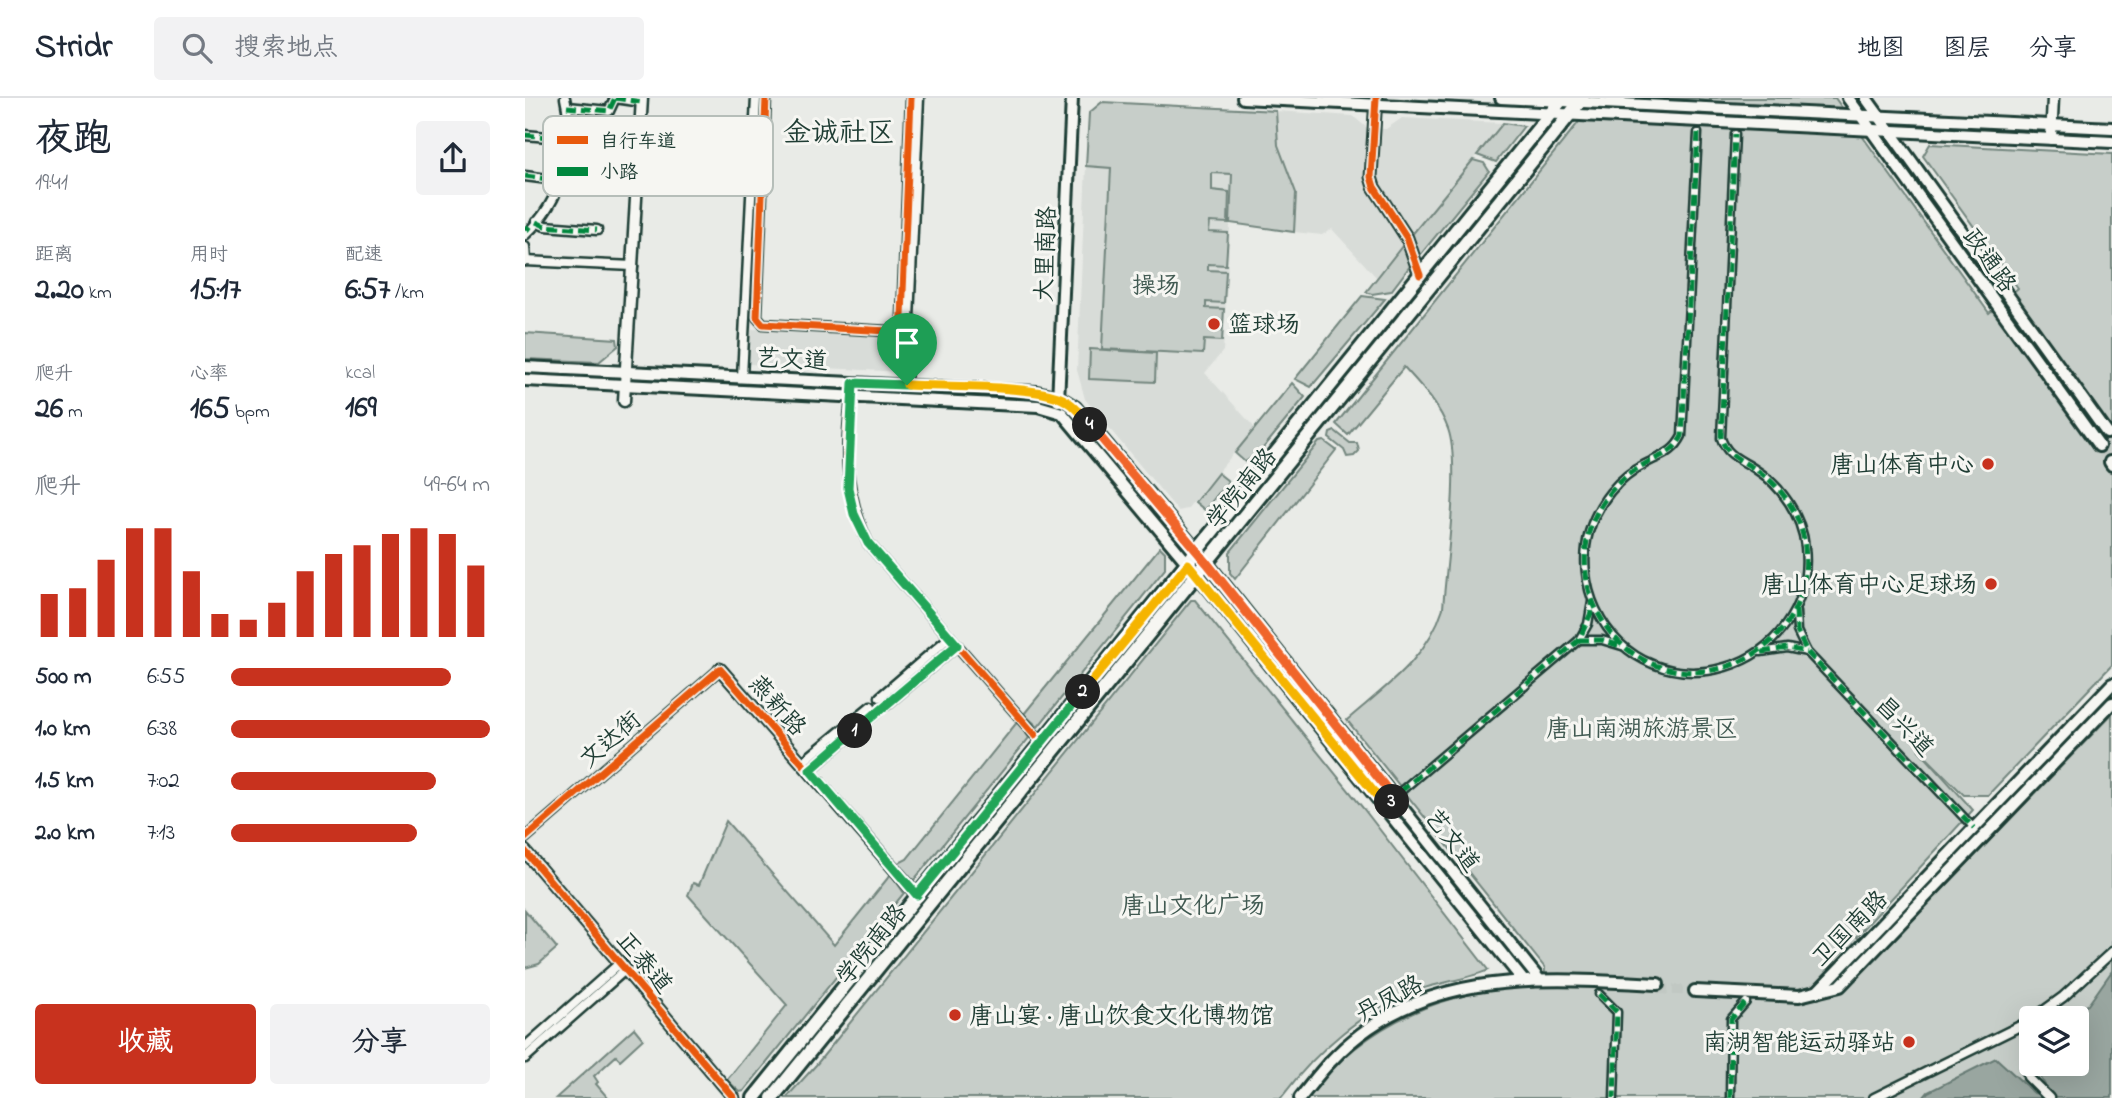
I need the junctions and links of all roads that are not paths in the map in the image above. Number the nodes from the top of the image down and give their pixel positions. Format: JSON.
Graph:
{"nodes":[{"id":1,"x":615,"y":98,"type":"edge"},
{"id":2,"x":756,"y":98,"type":"edge"},
{"id":3,"x":767,"y":98,"type":"edge"},
{"id":4,"x":911,"y":98,"type":"edge"},
{"id":5,"x":919,"y":98,"type":"edge"},
{"id":6,"x":1072,"y":98,"type":"edge"},
{"id":7,"x":1243,"y":98,"type":"edge"},
{"id":8,"x":1500,"y":98,"type":"edge"},
{"id":9,"x":1848,"y":98,"type":"edge"},
{"id":10,"x":1865,"y":98,"type":"edge"},
{"id":11,"x":2053,"y":98,"type":"edge"},
{"id":12,"x":1562,"y":99,"type":"edge"},
{"id":13,"x":642,"y":100,"type":"edge"},
{"id":14,"x":1581,"y":100,"type":"edge"},
{"id":15,"x":1375,"y":101,"type":"edge"},
{"id":16,"x":566,"y":102,"type":"edge"},
{"id":17,"x":1551,"y":114,"type":"junction"},
{"id":18,"x":1859,"y":114,"type":"junction"},
{"id":19,"x":1568,"y":115,"type":"junction"},
{"id":20,"x":755,"y":116,"type":"edge"},
{"id":21,"x":766,"y":116,"type":"edge"},
{"id":22,"x":1878,"y":116,"type":"junction"},
{"id":23,"x":2052,"y":125,"type":"junction"},
{"id":24,"x":2112,"y":128,"type":"edge"},
{"id":25,"x":1870,"y":129,"type":"junction"},
{"id":26,"x":1891,"y":131,"type":"junction"},
{"id":27,"x":1698,"y":133,"type":"dead end"},
{"id":28,"x":1735,"y":134,"type":"dead end"},
{"id":29,"x":525,"y":135,"type":"edge"},
{"id":30,"x":543,"y":137,"type":"edge"},
{"id":31,"x":2052,"y":139,"type":"junction"},
{"id":32,"x":2112,"y":142,"type":"edge"},
{"id":33,"x":525,"y":176,"type":"edge"},
{"id":34,"x":543,"y":180,"type":"edge"},
{"id":35,"x":553,"y":196,"type":"edge"},
{"id":36,"x":637,"y":196,"type":"edge"},
{"id":37,"x":751,"y":196,"type":"edge"},
{"id":38,"x":763,"y":196,"type":"edge"},
{"id":39,"x":536,"y":222,"type":"junction"},
{"id":40,"x":527,"y":230,"type":"edge"},
{"id":41,"x":597,"y":230,"type":"dead end"},
{"id":42,"x":525,"y":247,"type":"edge"},
{"id":43,"x":525,"y":261,"type":"edge"},
{"id":44,"x":633,"y":266,"type":"junction"},
{"id":45,"x":1420,"y":275,"type":"junction"},
{"id":46,"x":1997,"y":280,"type":"junction"},
{"id":47,"x":1986,"y":290,"type":"junction"},
{"id":48,"x":525,"y":367,"type":"edge"},
{"id":49,"x":627,"y":371,"type":"junction"},
{"id":50,"x":742,"y":377,"type":"junction"},
{"id":51,"x":525,"y":380,"type":"edge"},
{"id":52,"x":853,"y":383,"type":"junction"},
{"id":53,"x":625,"y":384,"type":"junction"},
{"id":54,"x":907,"y":385,"type":"junction"},
{"id":55,"x":852,"y":397,"type":"junction"},
{"id":56,"x":1059,"y":397,"type":"junction"},
{"id":57,"x":624,"y":401,"type":"dead end"},
{"id":58,"x":1054,"y":410,"type":"junction"},
{"id":59,"x":2107,"y":433,"type":"tunnel mouth"},
{"id":60,"x":2099,"y":446,"type":"tunnel mouth"},
{"id":61,"x":1198,"y":551,"type":"junction"},
{"id":62,"x":1207,"y":563,"type":"junction"},
{"id":63,"x":1188,"y":564,"type":"junction"},
{"id":64,"x":1198,"y":575,"type":"junction"},
{"id":65,"x":1592,"y":600,"type":"junction"},
{"id":66,"x":1796,"y":610,"type":"junction"},
{"id":67,"x":1579,"y":640,"type":"junction"},
{"id":68,"x":953,"y":641,"type":"junction"},
{"id":69,"x":1626,"y":648,"type":"junction"},
{"id":70,"x":1760,"y":652,"type":"junction"},
{"id":71,"x":1807,"y":652,"type":"junction"},
{"id":72,"x":720,"y":669,"type":"joint"},
{"id":73,"x":2112,"y":684,"type":"edge"},
{"id":74,"x":880,"y":696,"type":"junction"},
{"id":75,"x":2112,"y":704,"type":"edge"},
{"id":76,"x":886,"y":705,"type":"junction"},
{"id":77,"x":875,"y":709,"type":"junction"},
{"id":78,"x":1042,"y":743,"type":"junction"},
{"id":79,"x":806,"y":766,"type":"junction"},
{"id":80,"x":1394,"y":799,"type":"junction"},
{"id":81,"x":1974,"y":828,"type":"junction"},
{"id":82,"x":1983,"y":837,"type":"junction"},
{"id":83,"x":525,"y":838,"type":"edge"},
{"id":84,"x":525,"y":851,"type":"edge"},
{"id":85,"x":917,"y":895,"type":"junction"},
{"id":86,"x":2112,"y":952,"type":"edge"},
{"id":87,"x":623,"y":966,"type":"junction"},
{"id":88,"x":1538,"y":978,"type":"junction"},
{"id":89,"x":1522,"y":979,"type":"junction"},
{"id":90,"x":1695,"y":988,"type":"tunnel mouth"},
{"id":91,"x":1817,"y":992,"type":"junction"},
{"id":92,"x":1599,"y":994,"type":"dead end"},
{"id":93,"x":1746,"y":1002,"type":"dead end"},
{"id":94,"x":2052,"y":1006,"type":"edge"},
{"id":95,"x":2019,"y":1027,"type":"edge"},
{"id":96,"x":525,"y":1047,"type":"edge"},
{"id":97,"x":525,"y":1058,"type":"edge"},
{"id":98,"x":2028,"y":1076,"type":"edge"},
{"id":99,"x":734,"y":1098,"type":"edge"},
{"id":100,"x":754,"y":1098,"type":"edge"},
{"id":101,"x":772,"y":1098,"type":"edge"},
{"id":102,"x":1300,"y":1098,"type":"edge"},
{"id":103,"x":1615,"y":1098,"type":"edge"},
{"id":104,"x":1730,"y":1098,"type":"edge"},
{"id":105,"x":1874,"y":1098,"type":"edge"},
{"id":106,"x":2049,"y":1098,"type":"edge"}],
"edges":[{"from":1,"to":13,"type":"street"},
{"from":1,"to":16,"type":"street"},
{"from":2,"to":20,"type":"street"},
{"from":3,"to":21,"type":"street"},
{"from":4,"to":38,"type":"street"},
{"from":5,"to":54,"type":"street"},
{"from":6,"to":56,"type":"main road","name":"大里南路"},
{"from":7,"to":15,"type":"main road"},
{"from":8,"to":12,"type":"main road"},
{"from":9,"to":18,"type":"main road","name":"政通路"},
{"from":10,"to":22,"type":"main road","name":"政通路"},
{"from":11,"to":23,"type":"street"},
{"from":12,"to":14,"type":"main road"},
{"from":12,"to":17,"type":"main road","name":"学院南路"},
{"from":14,"to":18,"type":"main road"},
{"from":14,"to":19,"type":"main road","name":"学院南路"},
{"from":15,"to":17,"type":"main road"},
{"from":15,"to":45,"type":"street"},
{"from":17,"to":19,"type":"main road"},
{"from":17,"to":45,"type":"main road","name":"学院南路"},
{"from":18,"to":22,"type":"main road"},
{"from":18,"to":25,"type":"main road","name":"政通路"},
{"from":19,"to":25,"type":"main road"},
{"from":19,"to":62,"type":"main road","name":"学院南路"},
{"from":22,"to":23,"type":"main road"},
{"from":22,"to":26,"type":"main road","name":"政通路"},
{"from":23,"to":24,"type":"main road"},
{"from":23,"to":31,"type":"street"},
{"from":25,"to":26,"type":"main road"},
{"from":25,"to":47,"type":"main road","name":"政通路"},
{"from":26,"to":31,"type":"main road"},
{"from":26,"to":46,"type":"main road","name":"政通路"},
{"from":27,"to":65,"type":"street"},
{"from":28,"to":66,"type":"street"},
{"from":29,"to":30,"type":"street"},
{"from":31,"to":32,"type":"main road"},
{"from":33,"to":34,"type":"street"},
{"from":35,"to":39,"type":"street"},
{"from":36,"to":44,"type":"street"},
{"from":37,"to":50,"type":"street"},
{"from":39,"to":40,"type":"street"},
{"from":39,"to":41,"type":"street"},
{"from":42,"to":43,"type":"street"},
{"from":43,"to":44,"type":"street"},
{"from":44,"to":49,"type":"street"},
{"from":45,"to":61,"type":"main road","name":"学院南路"},
{"from":46,"to":47,"type":"main road"},
{"from":46,"to":59,"type":"main road","name":"政通路"},
{"from":47,"to":60,"type":"main road","name":"政通路"},
{"from":48,"to":49,"type":"main road","name":"艺文道"},
{"from":49,"to":50,"type":"main road","name":"艺文道"},
{"from":49,"to":53,"type":"street"},
{"from":50,"to":52,"type":"main road","name":"艺文道"},
{"from":51,"to":53,"type":"main road","name":"艺文道"},
{"from":52,"to":54,"type":"main road","name":"艺文道"},
{"from":52,"to":55,"type":"street"},
{"from":53,"to":55,"type":"main road","name":"艺文道"},
{"from":53,"to":57,"type":"street"},
{"from":54,"to":56,"type":"main road","name":"艺文道"},
{"from":55,"to":58,"type":"main road","name":"艺文道"},
{"from":55,"to":68,"type":"street"},
{"from":56,"to":58,"type":"main road","name":"大里南路"},
{"from":56,"to":61,"type":"main road","name":"艺文道"},
{"from":58,"to":63,"type":"main road","name":"艺文道"},
{"from":61,"to":62,"type":"main road","name":"艺文道"},
{"from":61,"to":63,"type":"main road","name":"学院南路"},
{"from":62,"to":64,"type":"main road","name":"学院南路"},
{"from":62,"to":80,"type":"main road","name":"艺文道"},
{"from":63,"to":64,"type":"main road","name":"艺文道"},
{"from":63,"to":78,"type":"main road","name":"学院南路"},
{"from":64,"to":80,"type":"main road","name":"艺文道"},
{"from":64,"to":101,"type":"main road","name":"学院南路"},
{"from":65,"to":67,"type":"street"},
{"from":65,"to":69,"type":"street"},
{"from":66,"to":70,"type":"street"},
{"from":66,"to":71,"type":"street"},
{"from":67,"to":69,"type":"street"},
{"from":67,"to":80,"type":"street"},
{"from":68,"to":74,"type":"street"},
{"from":68,"to":76,"type":"street"},
{"from":68,"to":78,"type":"street"},
{"from":69,"to":70,"type":"street"},
{"from":70,"to":71,"type":"street"},
{"from":71,"to":81,"type":"street","name":"昌兴道"},
{"from":72,"to":79,"type":"street","name":"燕新路"},
{"from":72,"to":83,"type":"street","name":"文达街"},
{"from":73,"to":81,"type":"main road","name":"卫国南路"},
{"from":74,"to":76,"type":"street"},
{"from":74,"to":77,"type":"street"},
{"from":75,"to":82,"type":"main road","name":"卫国南路"},
{"from":76,"to":77,"type":"street"},
{"from":77,"to":79,"type":"street"},
{"from":78,"to":85,"type":"main road","name":"学院南路"},
{"from":79,"to":85,"type":"street","name":"燕新路"},
{"from":80,"to":88,"type":"main road","name":"艺文道"},
{"from":80,"to":89,"type":"main road","name":"艺文道"},
{"from":81,"to":82,"type":"main road"},
{"from":81,"to":91,"type":"main road","name":"卫国南路"},
{"from":82,"to":91,"type":"main road","name":"卫国南路"},
{"from":84,"to":87,"type":"street","name":"正泰道"},
{"from":85,"to":100,"type":"main road","name":"学院南路"},
{"from":86,"to":94,"type":"street"},
{"from":87,"to":96,"type":"street"},
{"from":87,"to":97,"type":"street"},
{"from":87,"to":99,"type":"street","name":"正泰道"},
{"from":88,"to":89,"type":"main road","name":"丹凤路"},
{"from":88,"to":89,"type":"main road","name":"丹凤路"},
{"from":89,"to":102,"type":"main road","name":"丹凤路"},
{"from":90,"to":91,"type":"main road"},
{"from":92,"to":103,"type":"street"},
{"from":93,"to":104,"type":"street"},
{"from":95,"to":105,"type":"street"},
{"from":98,"to":106,"type":"street"}]}
